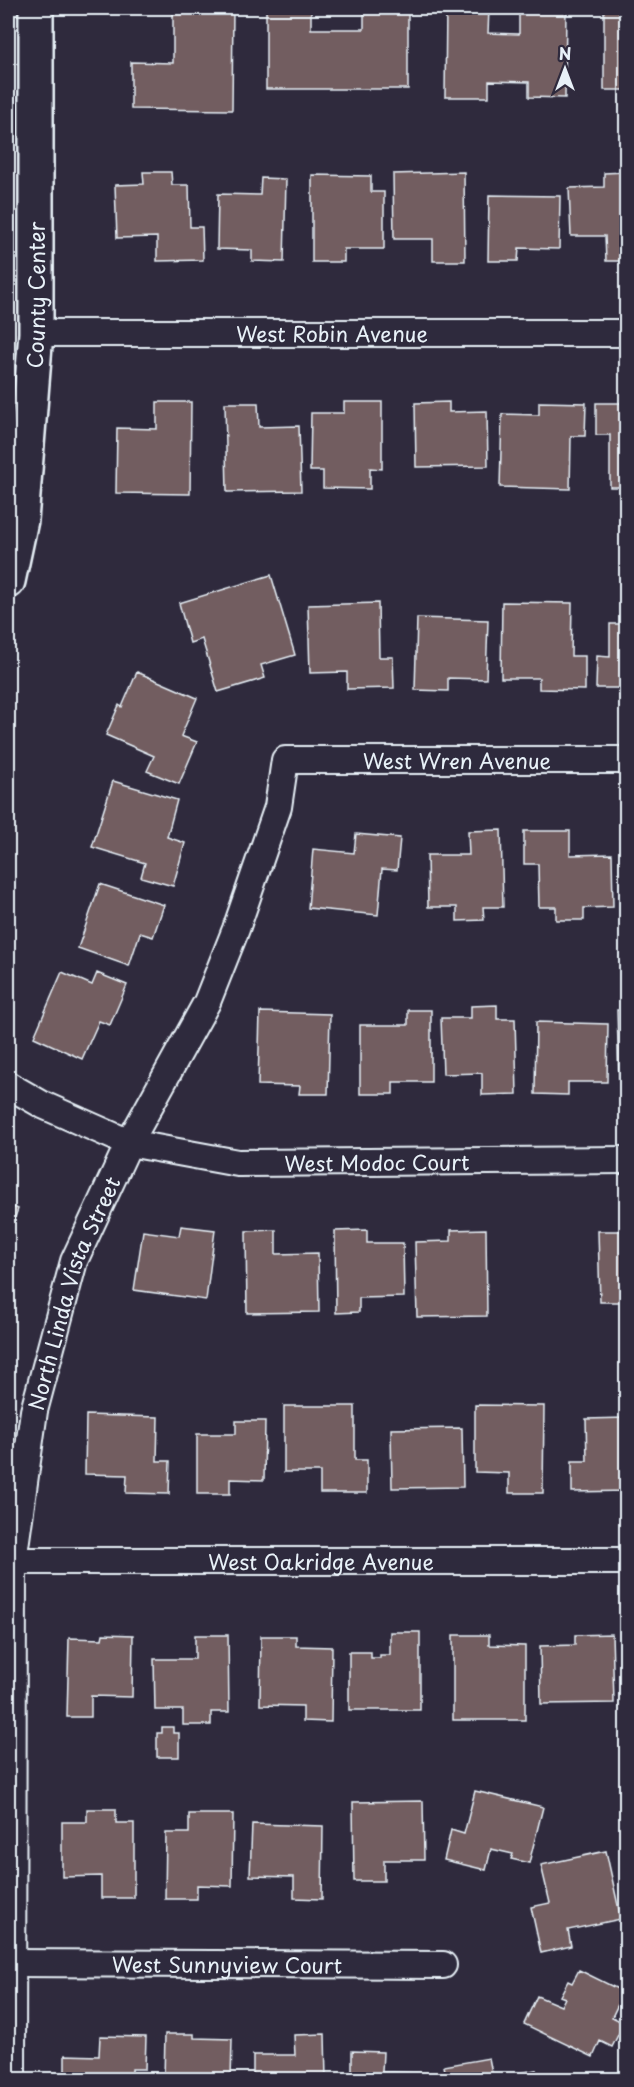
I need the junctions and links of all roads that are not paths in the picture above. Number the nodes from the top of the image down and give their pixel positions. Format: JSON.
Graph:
{"nodes":[{"id":1,"x":36,"y":8,"type":"edge"},
{"id":2,"x":36,"y":333,"type":"junction"},
{"id":3,"x":627,"y":333,"type":"edge"},
{"id":4,"x":8,"y":580,"type":"edge"},
{"id":5,"x":285,"y":760,"type":"joint"},
{"id":6,"x":627,"y":760,"type":"edge"},
{"id":7,"x":8,"y":1085,"type":"edge"},
{"id":8,"x":129,"y":1143,"type":"junction"},
{"id":9,"x":627,"y":1160,"type":"edge"},
{"id":10,"x":13,"y":1561,"type":"junction"},
{"id":11,"x":627,"y":1561,"type":"edge"},
{"id":12,"x":10,"y":1963,"type":"edge"},
{"id":13,"x":443,"y":1965,"type":"dead end"},
{"id":14,"x":12,"y":2079,"type":"edge"}],
"edges":[{"from":1,"to":2,"type":"street","name":"County Center"},
{"from":2,"to":3,"type":"street","name":"West Robin Avenue"},
{"from":2,"to":4,"type":"street","name":"County Center"},
{"from":5,"to":6,"type":"street","name":"West Wren Avenue"},
{"from":5,"to":8,"type":"street","name":"North Linda Vista Street"},
{"from":7,"to":8,"type":"street","name":"West Modoc Court"},
{"from":8,"to":9,"type":"street","name":"West Modoc Court"},
{"from":8,"to":10,"type":"street","name":"North Linda Vista Street"},
{"from":10,"to":11,"type":"street","name":"West Oakridge Avenue"},
{"from":10,"to":12,"type":"street","name":"North Linda Vista Street"},
{"from":12,"to":13,"type":"street","name":"West Sunnyview Court"},
{"from":12,"to":14,"type":"street","name":"North Linda Vista Street"}]}
